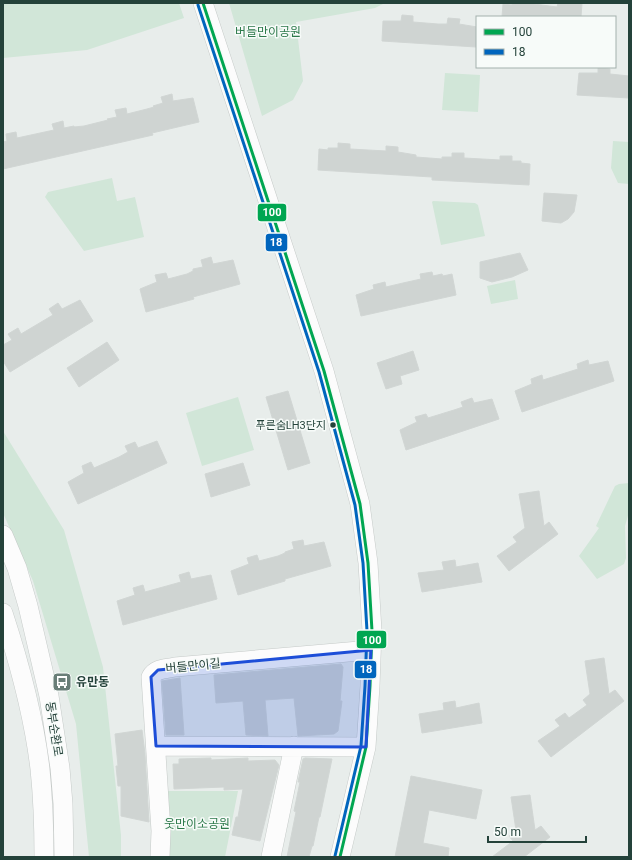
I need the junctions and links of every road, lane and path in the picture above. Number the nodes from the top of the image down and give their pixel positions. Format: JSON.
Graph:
{"nodes":[{"id":1,"x":203,"y":3,"type":"edge"},
{"id":2,"x":3,"y":535,"type":"edge"},
{"id":3,"x":3,"y":613,"type":"edge"},
{"id":4,"x":371,"y":650,"type":"junction"},
{"id":5,"x":156,"y":746,"type":"junction"},
{"id":6,"x":294,"y":746,"type":"junction"},
{"id":7,"x":366,"y":747,"type":"junction"},
{"id":8,"x":44,"y":857,"type":"edge"},
{"id":9,"x":64,"y":857,"type":"edge"},
{"id":10,"x":160,"y":857,"type":"edge"},
{"id":11,"x":271,"y":857,"type":"edge"},
{"id":12,"x":340,"y":857,"type":"edge"}],
"edges":[{"from":1,"to":4,"type":"street"},
{"from":2,"to":9,"type":"street","name":"동부순환로"},
{"from":3,"to":8,"type":"street","name":"동부순환로"},
{"from":4,"to":5,"type":"street","name":"버들만이길"},
{"from":4,"to":7,"type":"street"},
{"from":5,"to":6,"type":"street"},
{"from":5,"to":10,"type":"street","name":"버들만이길"},
{"from":6,"to":7,"type":"street"},
{"from":6,"to":11,"type":"street"},
{"from":7,"to":12,"type":"street"}]}
